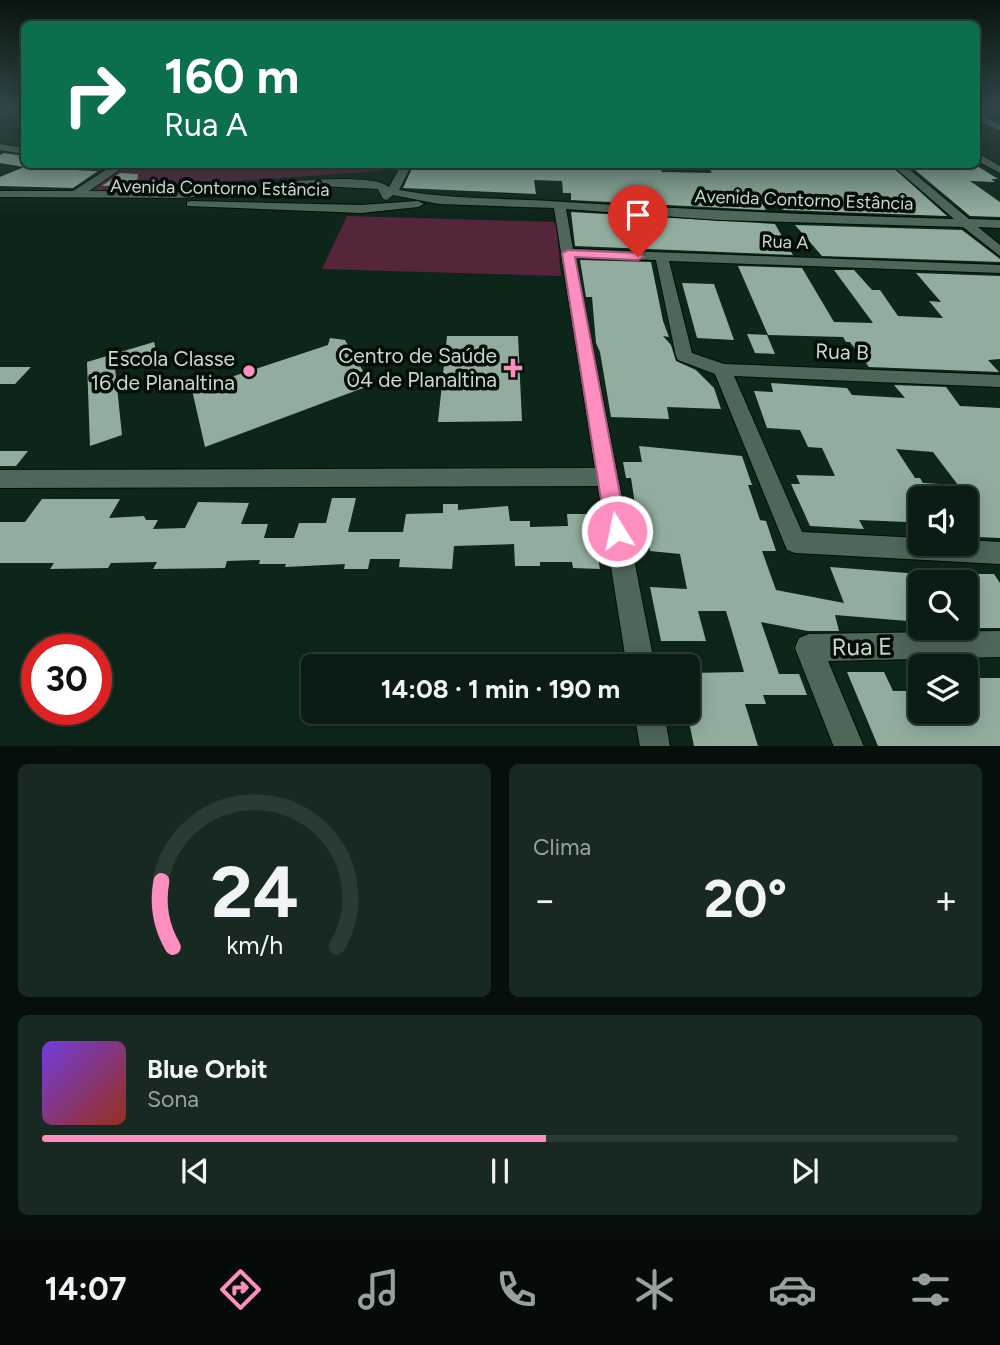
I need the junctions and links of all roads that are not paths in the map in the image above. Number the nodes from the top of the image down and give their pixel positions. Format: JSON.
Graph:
{"nodes":[{"id":1,"x":0,"y":147,"type":"edge"},
{"id":2,"x":21,"y":150,"type":"edge"},
{"id":3,"x":980,"y":158,"type":"edge"},
{"id":4,"x":114,"y":168,"type":"edge"},
{"id":5,"x":396,"y":168,"type":"edge"},
{"id":6,"x":405,"y":168,"type":"edge"},
{"id":7,"x":901,"y":168,"type":"edge"},
{"id":8,"x":1000,"y":170,"type":"edge"},
{"id":9,"x":304,"y":184,"type":"junction"},
{"id":10,"x":367,"y":184,"type":"junction"},
{"id":11,"x":387,"y":191,"type":"junction"},
{"id":12,"x":0,"y":194,"type":"edge"},
{"id":13,"x":75,"y":195,"type":"junction"},
{"id":14,"x":0,"y":201,"type":"edge"},
{"id":15,"x":439,"y":201,"type":"junction"},
{"id":16,"x":559,"y":205,"type":"junction"},
{"id":17,"x":292,"y":206,"type":"junction"},
{"id":18,"x":380,"y":207,"type":"junction"},
{"id":19,"x":965,"y":223,"type":"junction"},
{"id":20,"x":1000,"y":224,"type":"edge"},
{"id":21,"x":1000,"y":252,"type":"edge"},
{"id":22,"x":568,"y":253,"type":"junction"},
{"id":23,"x":662,"y":257,"type":"junction"},
{"id":24,"x":1000,"y":269,"type":"edge"},
{"id":25,"x":722,"y":370,"type":"junction"},
{"id":26,"x":1000,"y":381,"type":"edge"},
{"id":27,"x":607,"y":477,"type":"junction"},
{"id":28,"x":0,"y":479,"type":"edge"},
{"id":29,"x":1000,"y":553,"type":"edge"},
{"id":30,"x":1000,"y":644,"type":"edge"},
{"id":31,"x":638,"y":654,"type":"edge"},
{"id":32,"x":651,"y":724,"type":"edge"},
{"id":33,"x":654,"y":746,"type":"edge"},
{"id":34,"x":849,"y":746,"type":"edge"}],
"edges":[{"from":1,"to":2,"type":"street"},
{"from":3,"to":8,"type":"street"},
{"from":4,"to":13,"type":"street"},
{"from":5,"to":10,"type":"street"},
{"from":6,"to":11,"type":"street"},
{"from":7,"to":19,"type":"street"},
{"from":9,"to":10,"type":"street","name":"Avenida Contorno Estância"},
{"from":9,"to":13,"type":"street","name":"Avenida Contorno Estância"},
{"from":9,"to":17,"type":"street"},
{"from":10,"to":11,"type":"street","name":"Avenida Contorno Estância"},
{"from":11,"to":15,"type":"street","name":"Avenida Contorno Estância"},
{"from":11,"to":18,"type":"street"},
{"from":12,"to":13,"type":"street","name":"Avenida Contorno Estância"},
{"from":14,"to":17,"type":"street","name":"Avenida Contorno Estância"},
{"from":15,"to":16,"type":"street","name":"Avenida Contorno Estância"},
{"from":15,"to":18,"type":"street","name":"Avenida Contorno Estância"},
{"from":16,"to":19,"type":"street","name":"Avenida Contorno Estância"},
{"from":16,"to":22,"type":"street"},
{"from":17,"to":18,"type":"street","name":"Avenida Contorno Estância"},
{"from":19,"to":20,"type":"street","name":"Avenida Contorno Estância"},
{"from":19,"to":21,"type":"street"},
{"from":22,"to":23,"type":"street","name":"Rua A"},
{"from":22,"to":27,"type":"street"},
{"from":23,"to":24,"type":"street","name":"Rua A"},
{"from":23,"to":25,"type":"street","name":"Rua B"},
{"from":25,"to":26,"type":"street","name":"Rua B"},
{"from":25,"to":29,"type":"street"},
{"from":27,"to":28,"type":"street"},
{"from":27,"to":31,"type":"street"},
{"from":30,"to":34,"type":"street","name":"Rua E"},
{"from":32,"to":33,"type":"street"}]}
